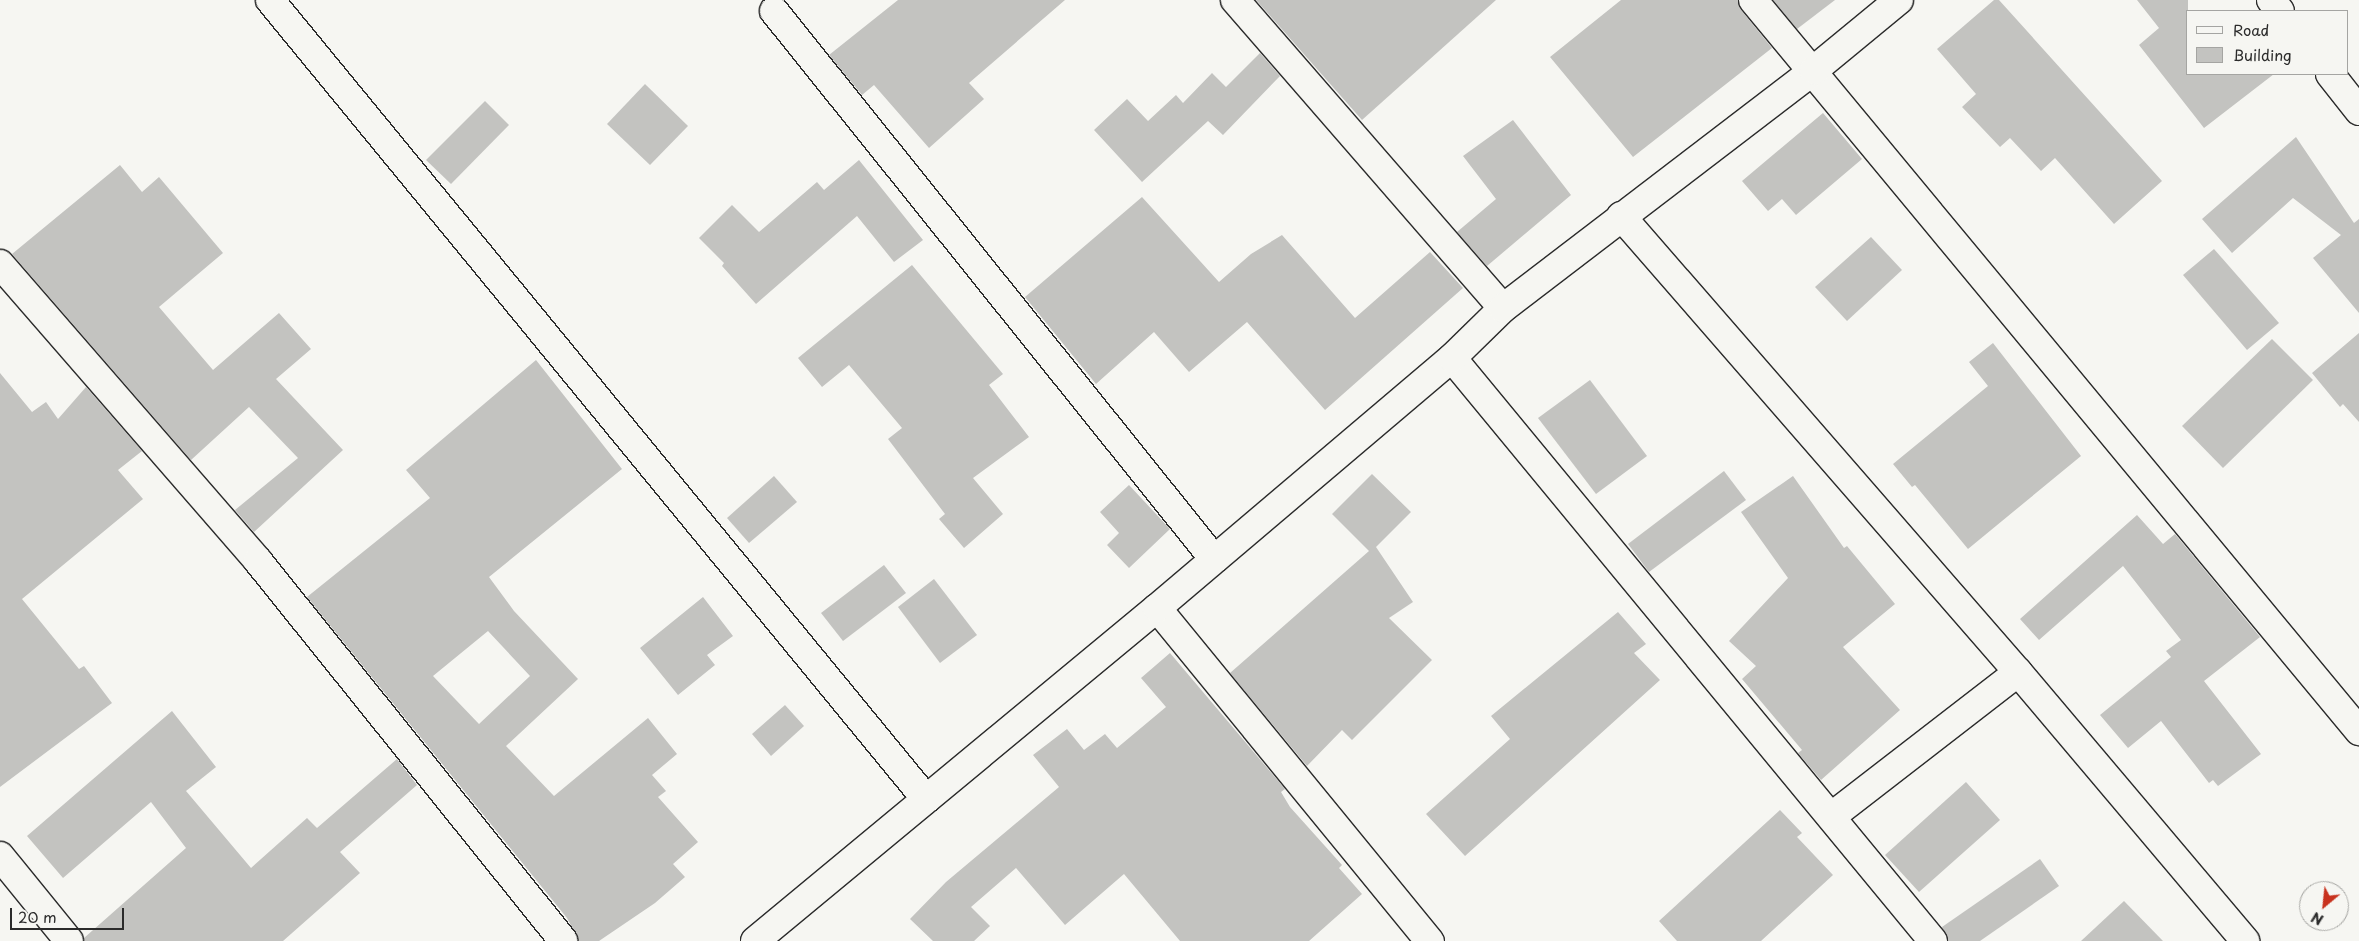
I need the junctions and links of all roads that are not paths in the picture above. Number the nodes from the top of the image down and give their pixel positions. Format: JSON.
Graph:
{"nodes":[{"id":1,"x":270,"y":0,"type":"edge"},
{"id":2,"x":1235,"y":0,"type":"edge"},
{"id":3,"x":1753,"y":0,"type":"edge"},
{"id":4,"x":1899,"y":0,"type":"edge"},
{"id":5,"x":2271,"y":0,"type":"edge"},
{"id":6,"x":2279,"y":10,"type":"edge"},
{"id":7,"x":774,"y":11,"type":"dead end"},
{"id":8,"x":1814,"y":70,"type":"junction"},
{"id":9,"x":2331,"y":75,"type":"edge"},
{"id":10,"x":2359,"y":111,"type":"edge"},
{"id":11,"x":1621,"y":216,"type":"junction"},
{"id":12,"x":0,"y":264,"type":"edge"},
{"id":13,"x":1503,"y":308,"type":"junction"},
{"id":14,"x":1452,"y":358,"type":"junction"},
{"id":15,"x":1214,"y":559,"type":"junction"},
{"id":16,"x":1157,"y":608,"type":"junction"},
{"id":17,"x":2018,"y":672,"type":"junction"},
{"id":18,"x":2359,"y":731,"type":"edge"},
{"id":19,"x":926,"y":798,"type":"junction"},
{"id":20,"x":1832,"y":816,"type":"junction"},
{"id":21,"x":0,"y":856,"type":"edge"},
{"id":22,"x":69,"y":941,"type":"edge"},
{"id":23,"x":563,"y":941,"type":"edge"},
{"id":24,"x":755,"y":941,"type":"edge"},
{"id":25,"x":1430,"y":941,"type":"edge"},
{"id":26,"x":1933,"y":941,"type":"edge"},
{"id":27,"x":2245,"y":941,"type":"edge"}],
"edges":[{"from":1,"to":19,"type":"street"},
{"from":2,"to":13,"type":"street"},
{"from":3,"to":8,"type":"street"},
{"from":4,"to":8,"type":"street"},
{"from":5,"to":6,"type":"street"},
{"from":7,"to":15,"type":"street"},
{"from":8,"to":11,"type":"street"},
{"from":8,"to":18,"type":"street"},
{"from":9,"to":10,"type":"street"},
{"from":11,"to":13,"type":"street"},
{"from":11,"to":17,"type":"street"},
{"from":12,"to":23,"type":"street"},
{"from":13,"to":14,"type":"street"},
{"from":14,"to":15,"type":"street"},
{"from":14,"to":20,"type":"street"},
{"from":15,"to":16,"type":"street"},
{"from":16,"to":19,"type":"street"},
{"from":16,"to":25,"type":"street"},
{"from":17,"to":20,"type":"street"},
{"from":17,"to":27,"type":"street"},
{"from":19,"to":24,"type":"street"},
{"from":20,"to":26,"type":"street"},
{"from":21,"to":22,"type":"street"}]}
